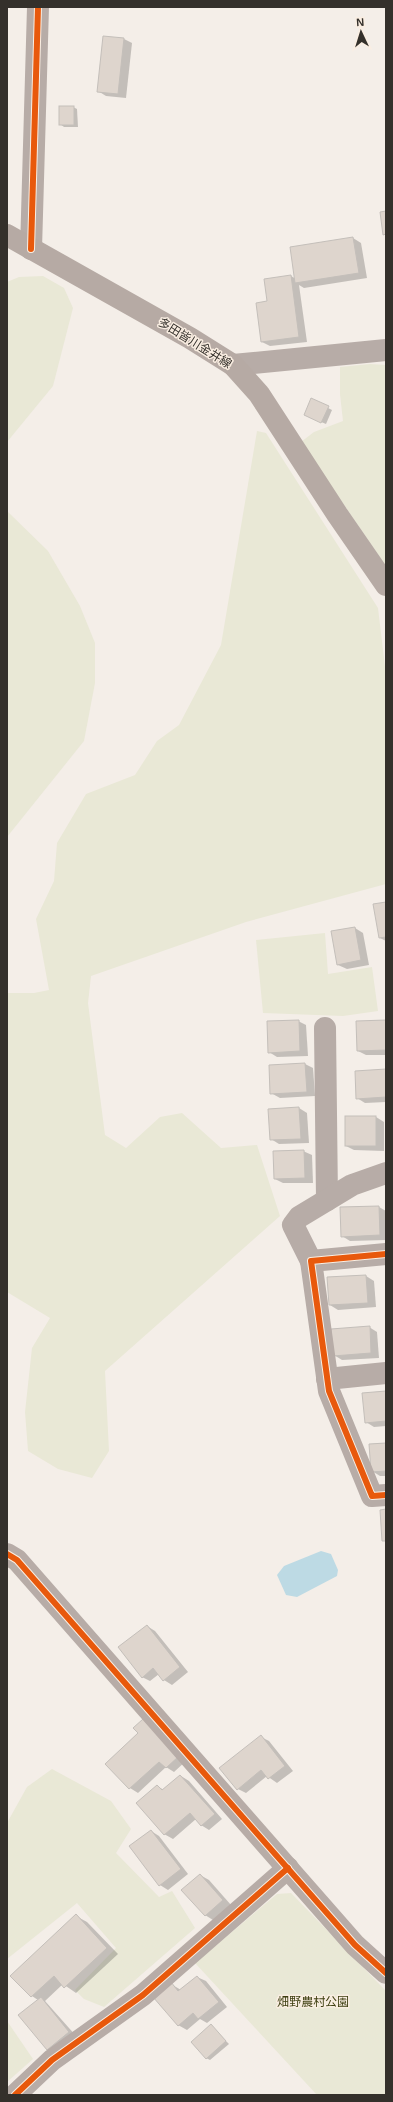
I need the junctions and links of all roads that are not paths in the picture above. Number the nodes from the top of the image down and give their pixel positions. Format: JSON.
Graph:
{"nodes":[{"id":1,"x":38,"y":7,"type":"edge"},
{"id":2,"x":7,"y":235,"type":"edge"},
{"id":3,"x":31,"y":249,"type":"junction"},
{"id":4,"x":386,"y":350,"type":"edge"},
{"id":5,"x":233,"y":365,"type":"junction"},
{"id":6,"x":386,"y":585,"type":"edge"},
{"id":7,"x":325,"y":1028,"type":"dead end"},
{"id":8,"x":386,"y":1173,"type":"edge"},
{"id":9,"x":327,"y":1200,"type":"junction"},
{"id":10,"x":386,"y":1254,"type":"edge"},
{"id":11,"x":311,"y":1261,"type":"junction"},
{"id":12,"x":386,"y":1373,"type":"edge"},
{"id":13,"x":327,"y":1379,"type":"junction"},
{"id":14,"x":386,"y":1495,"type":"edge"},
{"id":15,"x":7,"y":1554,"type":"edge"},
{"id":16,"x":288,"y":1868,"type":"junction"},
{"id":17,"x":386,"y":1973,"type":"edge"},
{"id":18,"x":15,"y":2095,"type":"edge"}],
"edges":[{"from":1,"to":3,"type":"street"},
{"from":2,"to":3,"type":"main road","name":"多田皆川金井線"},
{"from":3,"to":5,"type":"main road","name":"多田皆川金井線"},
{"from":4,"to":5,"type":"street"},
{"from":5,"to":6,"type":"main road","name":"多田皆川金井線"},
{"from":7,"to":9,"type":"street"},
{"from":8,"to":9,"type":"street"},
{"from":9,"to":11,"type":"street"},
{"from":10,"to":11,"type":"street"},
{"from":11,"to":13,"type":"street"},
{"from":12,"to":13,"type":"street"},
{"from":13,"to":14,"type":"street"},
{"from":15,"to":16,"type":"street"},
{"from":16,"to":17,"type":"street"},
{"from":16,"to":18,"type":"street"}]}
